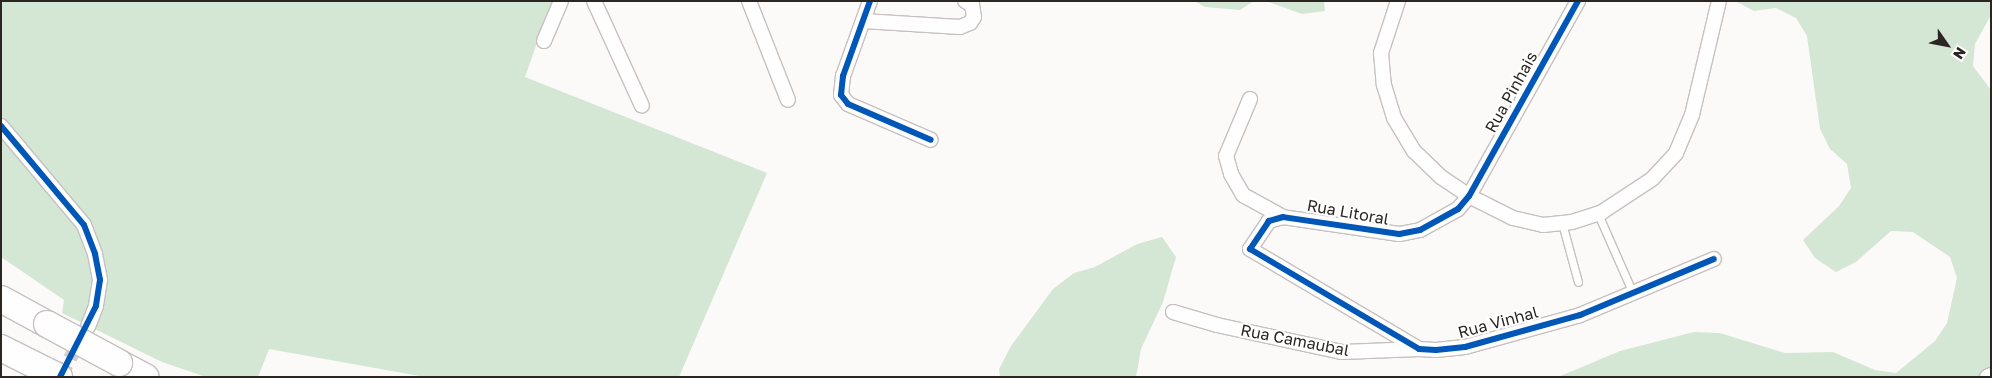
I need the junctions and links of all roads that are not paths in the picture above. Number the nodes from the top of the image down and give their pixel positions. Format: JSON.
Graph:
{"nodes":[{"id":1,"x":561,"y":1,"type":"edge"},
{"id":2,"x":594,"y":1,"type":"edge"},
{"id":3,"x":749,"y":1,"type":"edge"},
{"id":4,"x":870,"y":1,"type":"edge"},
{"id":5,"x":965,"y":1,"type":"edge"},
{"id":6,"x":1578,"y":1,"type":"edge"},
{"id":7,"x":1719,"y":1,"type":"edge"},
{"id":8,"x":1396,"y":6,"type":"edge"},
{"id":9,"x":863,"y":21,"type":"junction"},
{"id":10,"x":544,"y":41,"type":"dead end"},
{"id":11,"x":1250,"y":99,"type":"dead end"},
{"id":12,"x":788,"y":100,"type":"dead end"},
{"id":13,"x":642,"y":106,"type":"dead end"},
{"id":14,"x":1,"y":126,"type":"edge"},
{"id":15,"x":931,"y":140,"type":"dead end"},
{"id":16,"x":1469,"y":196,"type":"junction"},
{"id":17,"x":1598,"y":214,"type":"junction"},
{"id":18,"x":1283,"y":217,"type":"junction"},
{"id":19,"x":1562,"y":223,"type":"junction"},
{"id":20,"x":1714,"y":259,"type":"dead end"},
{"id":21,"x":1578,"y":282,"type":"dead end"},
{"id":22,"x":1632,"y":291,"type":"junction"},
{"id":23,"x":1,"y":299,"type":"edge"},
{"id":24,"x":1172,"y":312,"type":"dead end"},
{"id":25,"x":88,"y":327,"type":"tunnel mouth"},
{"id":26,"x":1,"y":348,"type":"edge"},
{"id":27,"x":1419,"y":349,"type":"junction"},
{"id":28,"x":1991,"y":375,"type":"edge"},
{"id":29,"x":58,"y":377,"type":"edge"},
{"id":30,"x":145,"y":377,"type":"edge"},
{"id":31,"x":1987,"y":377,"type":"edge"}],
"edges":[{"from":1,"to":10,"type":"street"},
{"from":2,"to":13,"type":"street"},
{"from":3,"to":12,"type":"street"},
{"from":4,"to":9,"type":"street"},
{"from":5,"to":9,"type":"street"},
{"from":6,"to":16,"type":"street","name":"Rua Pinhais"},
{"from":7,"to":17,"type":"street"},
{"from":8,"to":16,"type":"street"},
{"from":9,"to":15,"type":"street"},
{"from":11,"to":18,"type":"street"},
{"from":14,"to":25,"type":"street"},
{"from":16,"to":18,"type":"street","name":"Rua Litoral"},
{"from":16,"to":19,"type":"street"},
{"from":17,"to":19,"type":"street"},
{"from":17,"to":22,"type":"lane"},
{"from":18,"to":27,"type":"street","name":"Rua Litoral"},
{"from":19,"to":21,"type":"lane"},
{"from":20,"to":22,"type":"street","name":"Rua Vinhal"},
{"from":22,"to":27,"type":"street","name":"Rua Vinhal"},
{"from":23,"to":30,"type":"highway","bridge":true},
{"from":24,"to":27,"type":"street","name":"Rua Camaubal"},
{"from":26,"to":29,"type":"highway"},
{"from":28,"to":31,"type":"street"}]}
